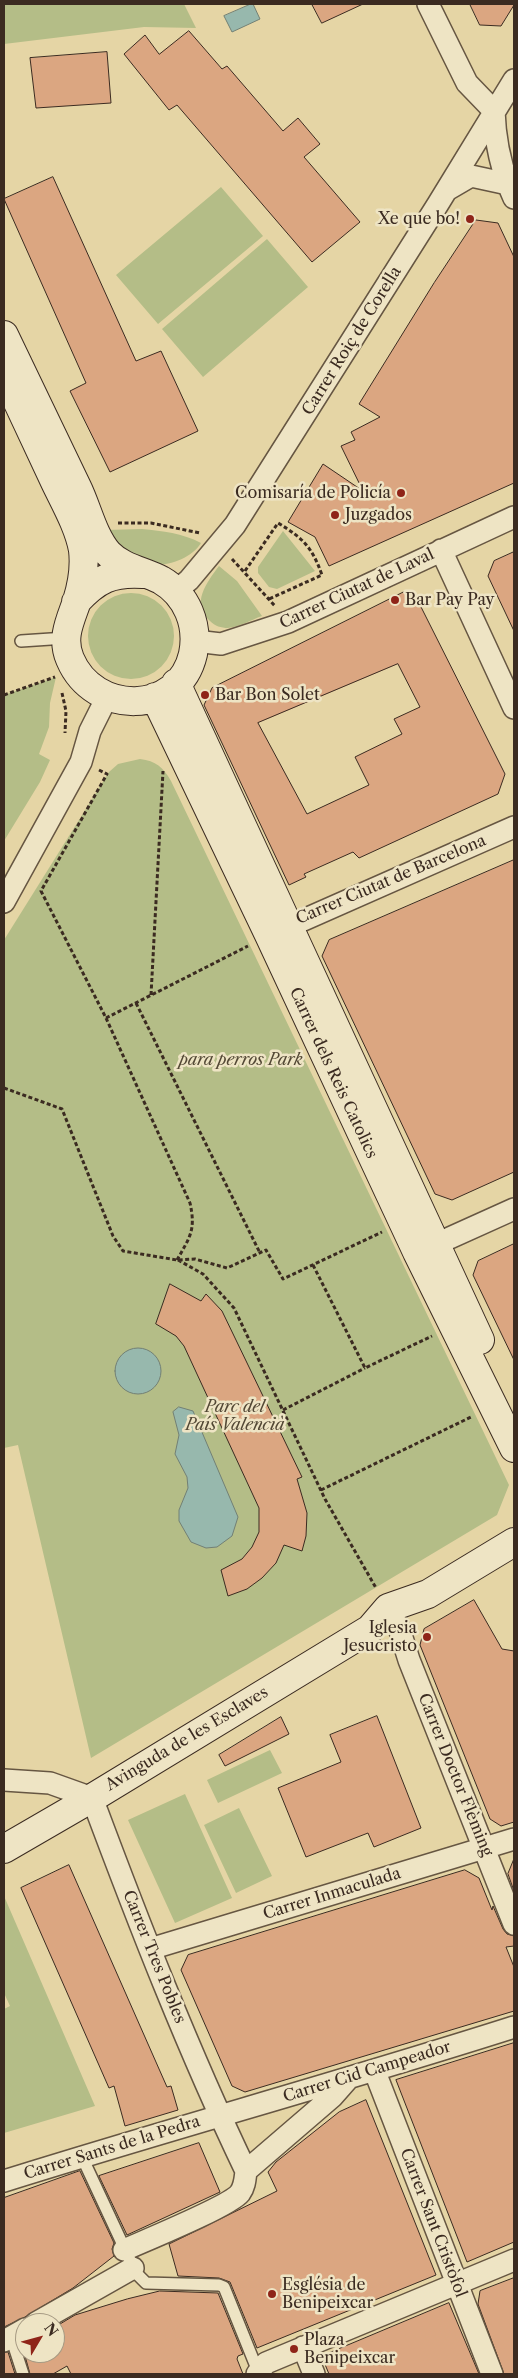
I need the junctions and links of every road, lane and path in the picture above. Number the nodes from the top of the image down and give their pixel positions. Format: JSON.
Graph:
{"nodes":[{"id":1,"x":428,"y":4,"type":"edge"},
{"id":2,"x":514,"y":80,"type":"edge"},
{"id":3,"x":494,"y":111,"type":"junction"},
{"id":4,"x":447,"y":190,"type":"junction"},
{"id":5,"x":511,"y":191,"type":"edge"},
{"id":6,"x":4,"y":335,"type":"edge"},
{"id":7,"x":4,"y":373,"type":"edge"},
{"id":8,"x":514,"y":517,"type":"edge"},
{"id":9,"x":95,"y":528,"type":"junction"},
{"id":10,"x":219,"y":546,"type":"junction"},
{"id":11,"x":441,"y":550,"type":"junction"},
{"id":12,"x":245,"y":571,"type":"junction"},
{"id":13,"x":143,"y":574,"type":"junction"},
{"id":14,"x":176,"y":591,"type":"junction"},
{"id":15,"x":269,"y":599,"type":"junction"},
{"id":16,"x":76,"y":602,"type":"junction"},
{"id":17,"x":288,"y":622,"type":"junction"},
{"id":18,"x":56,"y":639,"type":"junction"},
{"id":19,"x":195,"y":641,"type":"junction"},
{"id":20,"x":21,"y":642,"type":"dead end"},
{"id":21,"x":56,"y":677,"type":"junction"},
{"id":22,"x":165,"y":690,"type":"junction"},
{"id":23,"x":4,"y":695,"type":"edge"},
{"id":24,"x":107,"y":697,"type":"junction"},
{"id":25,"x":514,"y":708,"type":"edge"},
{"id":26,"x":171,"y":734,"type":"junction"},
{"id":27,"x":80,"y":762,"type":"junction"},
{"id":28,"x":514,"y":827,"type":"edge"},
{"id":29,"x":4,"y":902,"type":"edge"},
{"id":30,"x":279,"y":930,"type":"junction"},
{"id":31,"x":151,"y":995,"type":"junction"},
{"id":32,"x":136,"y":1003,"type":"junction"},
{"id":33,"x":106,"y":1018,"type":"junction"},
{"id":34,"x":4,"y":1088,"type":"edge"},
{"id":35,"x":514,"y":1209,"type":"edge"},
{"id":36,"x":403,"y":1222,"type":"junction"},
{"id":37,"x":426,"y":1248,"type":"junction"},
{"id":38,"x":260,"y":1253,"type":"junction"},
{"id":39,"x":177,"y":1260,"type":"junction"},
{"id":40,"x":313,"y":1265,"type":"junction"},
{"id":41,"x":453,"y":1326,"type":"junction"},
{"id":42,"x":365,"y":1368,"type":"junction"},
{"id":43,"x":283,"y":1410,"type":"junction"},
{"id":44,"x":503,"y":1410,"type":"edge"},
{"id":45,"x":514,"y":1448,"type":"edge"},
{"id":46,"x":321,"y":1490,"type":"junction"},
{"id":47,"x":514,"y":1542,"type":"edge"},
{"id":48,"x":405,"y":1607,"type":"junction"},
{"id":49,"x":4,"y":1780,"type":"edge"},
{"id":50,"x":92,"y":1798,"type":"junction"},
{"id":51,"x":514,"y":1839,"type":"edge"},
{"id":52,"x":484,"y":1848,"type":"junction"},
{"id":53,"x":4,"y":1849,"type":"edge"},
{"id":54,"x":514,"y":1924,"type":"edge"},
{"id":55,"x":150,"y":1949,"type":"junction"},
{"id":56,"x":514,"y":2027,"type":"edge"},
{"id":57,"x":375,"y":2072,"type":"junction"},
{"id":58,"x":347,"y":2080,"type":"junction"},
{"id":59,"x":219,"y":2115,"type":"junction"},
{"id":60,"x":82,"y":2157,"type":"junction"},
{"id":61,"x":246,"y":2171,"type":"junction"},
{"id":62,"x":4,"y":2181,"type":"edge"},
{"id":63,"x":128,"y":2259,"type":"junction"},
{"id":64,"x":514,"y":2260,"type":"edge"},
{"id":65,"x":456,"y":2284,"type":"junction"},
{"id":66,"x":50,"y":2313,"type":"edge"},
{"id":67,"x":13,"y":2336,"type":"edge"},
{"id":68,"x":303,"y":2347,"type":"junction"},
{"id":69,"x":23,"y":2374,"type":"edge"},
{"id":70,"x":258,"y":2374,"type":"edge"},
{"id":71,"x":314,"y":2374,"type":"edge"},
{"id":72,"x":492,"y":2374,"type":"edge"}],
"edges":[{"from":1,"to":3,"type":"street"},
{"from":2,"to":3,"type":"street","name":"Carrer Roiç de Corella"},
{"from":3,"to":4,"type":"street","name":"Carrer Roiç de Corella"},
{"from":3,"to":5,"type":"street"},
{"from":4,"to":5,"type":"street"},
{"from":4,"to":10,"type":"street","name":"Carrer Roiç de Corella"},
{"from":6,"to":9,"type":"street"},
{"from":7,"to":16,"type":"street"},
{"from":8,"to":11,"type":"street","name":"Carrer Ciutat de Laval"},
{"from":9,"to":10,"type":"path"},
{"from":9,"to":13,"type":"street"},
{"from":10,"to":12,"type":"path"},
{"from":10,"to":14,"type":"street","name":"Carrer Roiç de Corella"},
{"from":11,"to":17,"type":"street","name":"Carrer Ciutat de Laval"},
{"from":11,"to":25,"type":"street"},
{"from":12,"to":15,"type":"path"},
{"from":12,"to":15,"type":"path"},
{"from":13,"to":14,"type":"street"},
{"from":13,"to":16,"type":"street"},
{"from":14,"to":19,"type":"street"},
{"from":15,"to":17,"type":"path"},
{"from":16,"to":18,"type":"street"},
{"from":17,"to":19,"type":"street","name":"Carrer Ciutat de Laval"},
{"from":18,"to":20,"type":"lane"},
{"from":18,"to":21,"type":"path"},
{"from":18,"to":24,"type":"street"},
{"from":19,"to":22,"type":"street"},
{"from":21,"to":23,"type":"path"},
{"from":21,"to":27,"type":"path"},
{"from":22,"to":24,"type":"street"},
{"from":22,"to":26,"type":"street","name":"Carrer dels Reis Catolics"},
{"from":22,"to":30,"type":"street","name":"Carrer dels Reis Catolics"},
{"from":24,"to":27,"type":"street"},
{"from":26,"to":30,"type":"street","name":"Carrer dels Reis Catolics"},
{"from":26,"to":31,"type":"path"},
{"from":27,"to":29,"type":"street"},
{"from":27,"to":33,"type":"path"},
{"from":28,"to":30,"type":"street","name":"Carrer Ciutat de Barcelona"},
{"from":30,"to":31,"type":"path"},
{"from":30,"to":36,"type":"street","name":"Carrer dels Reis Catolics"},
{"from":30,"to":37,"type":"street","name":"Carrer dels Reis Catolics"},
{"from":31,"to":32,"type":"path"},
{"from":32,"to":33,"type":"path"},
{"from":32,"to":38,"type":"path"},
{"from":33,"to":39,"type":"path"},
{"from":34,"to":39,"type":"path"},
{"from":35,"to":37,"type":"street"},
{"from":36,"to":37,"type":"street","name":"Carrer dels Reis Catolics"},
{"from":36,"to":40,"type":"path"},
{"from":37,"to":41,"type":"street","name":"Carrer dels Reis Catolics"},
{"from":37,"to":44,"type":"street","name":"Carrer dels Reis Catolics"},
{"from":38,"to":39,"type":"path"},
{"from":38,"to":40,"type":"path"},
{"from":39,"to":43,"type":"path"},
{"from":40,"to":42,"type":"path"},
{"from":41,"to":42,"type":"path"},
{"from":41,"to":44,"type":"street","name":"Carrer dels Reis Catolics"},
{"from":42,"to":43,"type":"path"},
{"from":43,"to":46,"type":"path"},
{"from":44,"to":45,"type":"street","name":"Carrer dels Reis Catolics"},
{"from":44,"to":46,"type":"path"},
{"from":46,"to":48,"type":"path"},
{"from":47,"to":48,"type":"street","name":"Avinguda de les Esclaves"},
{"from":48,"to":50,"type":"street","name":"Avinguda de les Esclaves"},
{"from":48,"to":52,"type":"street","name":"Carrer Doctor Flèming"},
{"from":49,"to":50,"type":"street"},
{"from":50,"to":53,"type":"street","name":"Avinguda de les Esclaves"},
{"from":50,"to":55,"type":"street","name":"Carrer Tres Pobles"},
{"from":51,"to":52,"type":"street","name":"Carrer Inmaculada"},
{"from":52,"to":54,"type":"street","name":"Carrer Doctor Flèming"},
{"from":52,"to":55,"type":"street","name":"Carrer Inmaculada"},
{"from":55,"to":59,"type":"street","name":"Carrer Tres Pobles"},
{"from":56,"to":57,"type":"street","name":"Carrer Cid Campeador"},
{"from":57,"to":58,"type":"street","name":"Carrer Cid Campeador"},
{"from":57,"to":65,"type":"street","name":"Carrer Sant Cristòfol"},
{"from":58,"to":59,"type":"street","name":"Carrer Cid Campeador"},
{"from":58,"to":61,"type":"street"},
{"from":59,"to":60,"type":"street","name":"Carrer Sants de la Pedra"},
{"from":59,"to":61,"type":"street","name":"Carrer Tres Pobles"},
{"from":60,"to":62,"type":"street","name":"Carrer Sants de la Pedra"},
{"from":60,"to":63,"type":"lane"},
{"from":61,"to":63,"type":"street"},
{"from":63,"to":66,"type":"street"},
{"from":63,"to":70,"type":"lane"},
{"from":64,"to":65,"type":"street"},
{"from":65,"to":68,"type":"street"},
{"from":65,"to":72,"type":"street","name":"Carrer Sant Cristòfol"},
{"from":67,"to":69,"type":"lane"},
{"from":68,"to":70,"type":"street"},
{"from":68,"to":71,"type":"street"}]}
